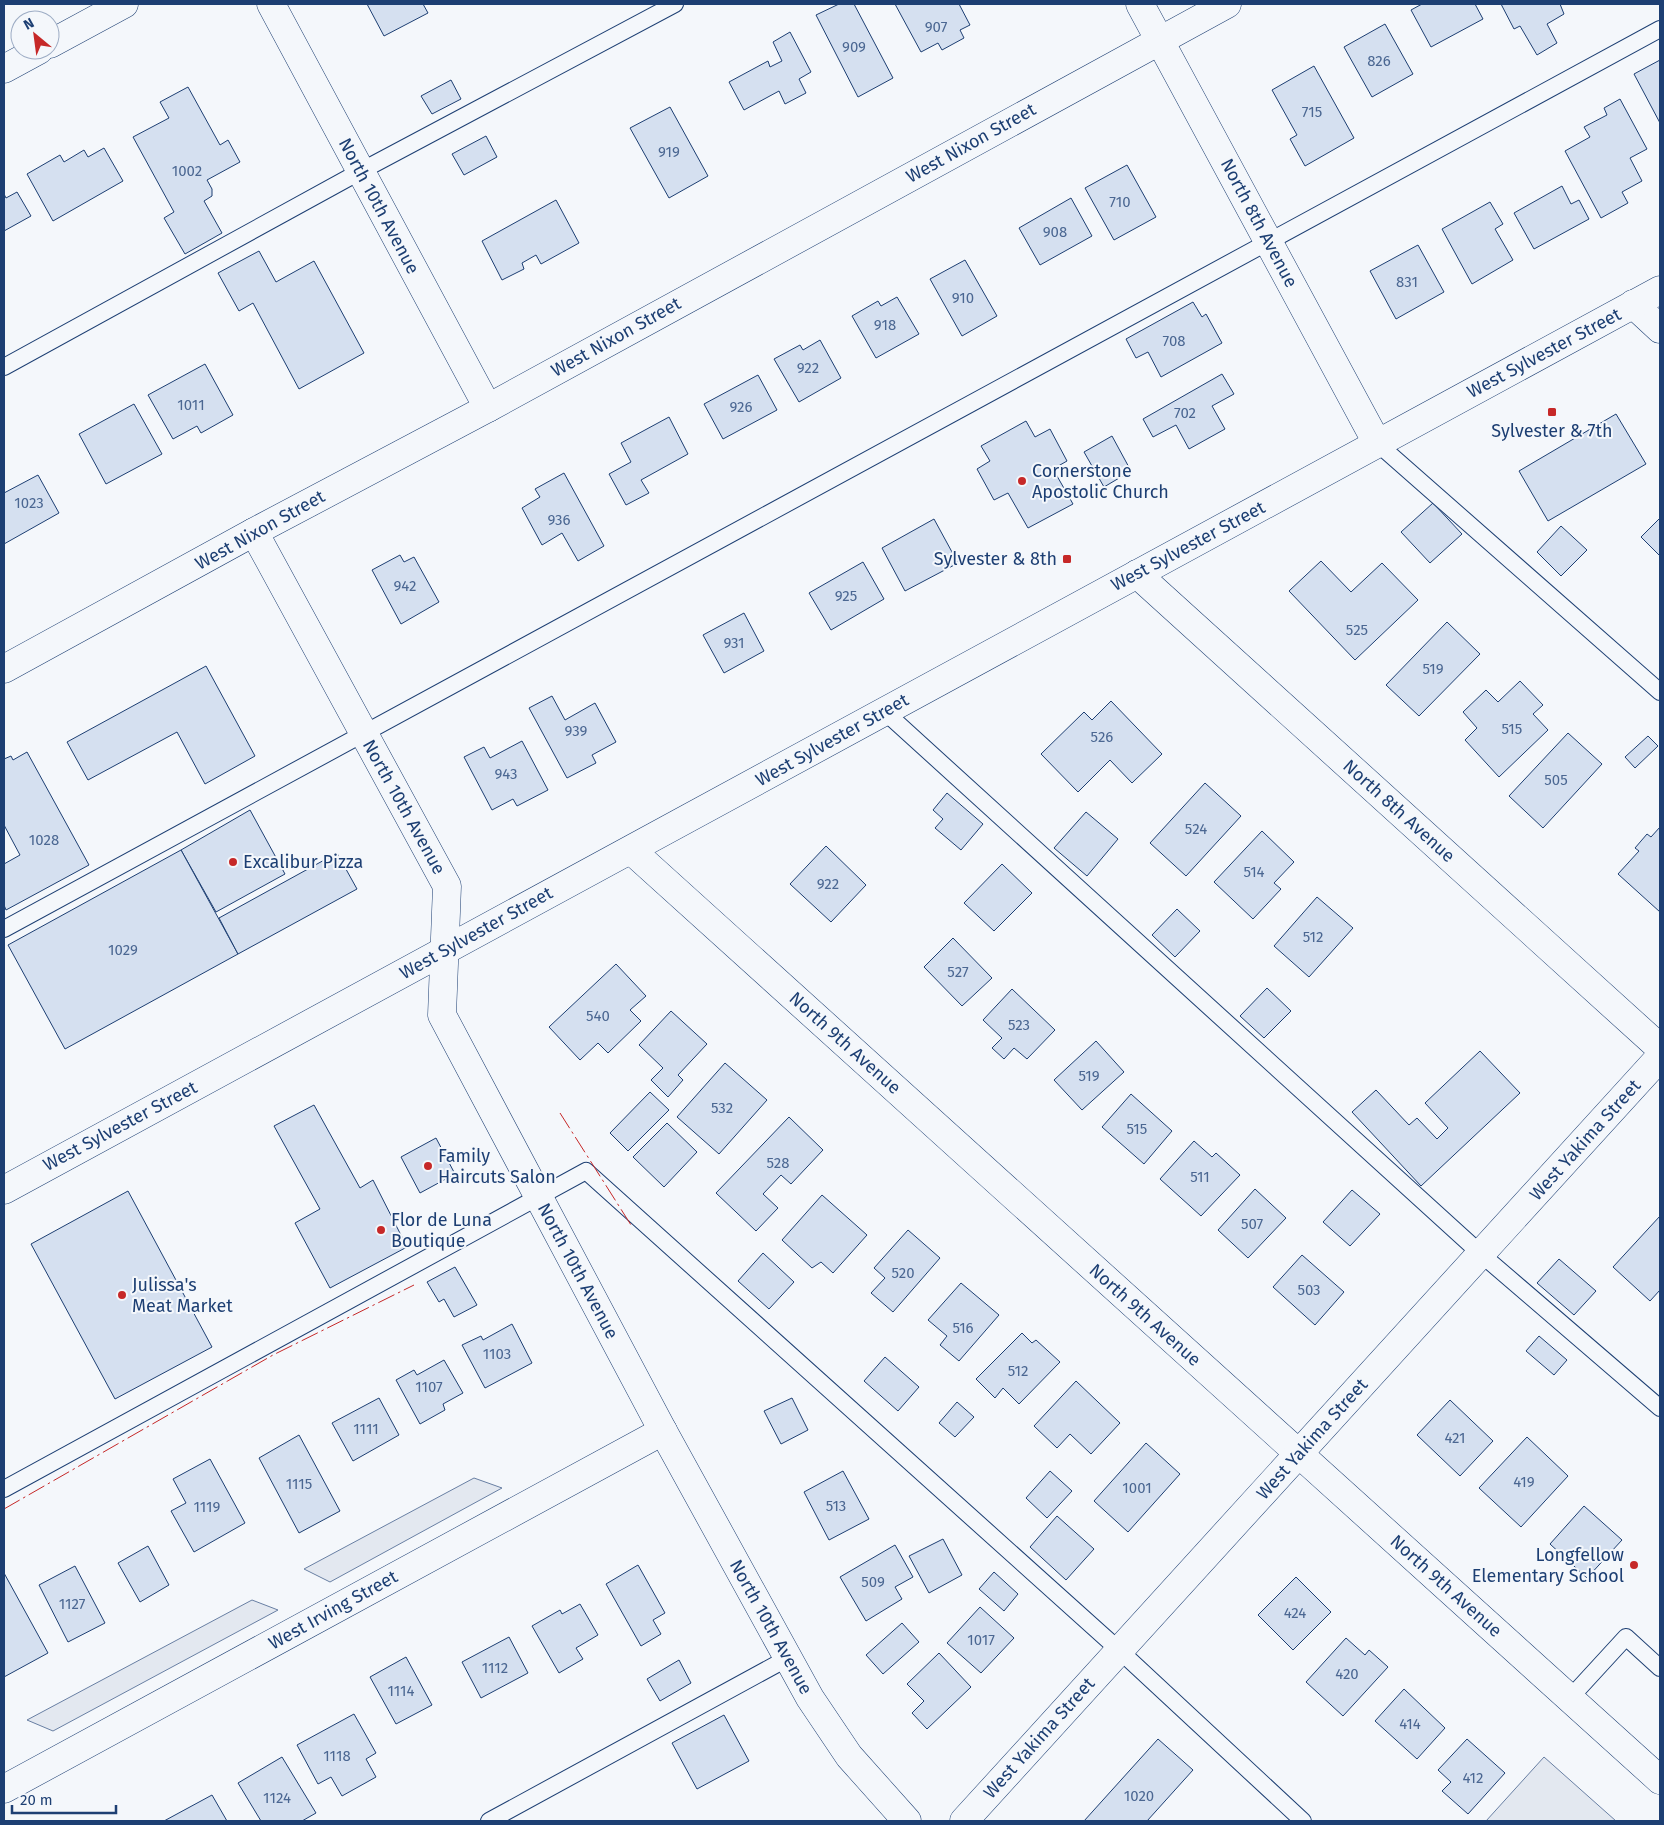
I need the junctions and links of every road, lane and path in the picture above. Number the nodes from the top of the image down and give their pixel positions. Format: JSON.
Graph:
{"nodes":[{"id":1,"x":124,"y":4,"type":"edge"},
{"id":2,"x":271,"y":4,"type":"edge"},
{"id":3,"x":675,"y":4,"type":"edge"},
{"id":4,"x":1140,"y":4,"type":"edge"},
{"id":5,"x":1227,"y":4,"type":"edge"},
{"id":6,"x":1660,"y":29,"type":"edge"},
{"id":7,"x":60,"y":39,"type":"edge"},
{"id":8,"x":1160,"y":40,"type":"junction"},
{"id":9,"x":21,"y":60,"type":"edge"},
{"id":10,"x":4,"y":69,"type":"edge"},
{"id":11,"x":361,"y":171,"type":"junction"},
{"id":12,"x":1269,"y":242,"type":"junction"},
{"id":13,"x":1660,"y":290,"type":"edge"},
{"id":14,"x":1633,"y":304,"type":"junction"},
{"id":15,"x":1660,"y":329,"type":"edge"},
{"id":16,"x":4,"y":367,"type":"edge"},
{"id":17,"x":488,"y":408,"type":"junction"},
{"id":18,"x":1378,"y":443,"type":"junction"},
{"id":19,"x":254,"y":532,"type":"junction"},
{"id":20,"x":1137,"y":574,"type":"junction"},
{"id":21,"x":4,"y":669,"type":"edge"},
{"id":22,"x":1660,"y":692,"type":"edge"},
{"id":23,"x":884,"y":711,"type":"junction"},
{"id":24,"x":364,"y":734,"type":"junction"},
{"id":25,"x":631,"y":850,"type":"junction"},
{"id":26,"x":4,"y":929,"type":"edge"},
{"id":27,"x":445,"y":950,"type":"junction"},
{"id":28,"x":1660,"y":1048,"type":"edge"},
{"id":29,"x":1660,"y":1057,"type":"edge"},
{"id":30,"x":4,"y":1190,"type":"edge"},
{"id":31,"x":538,"y":1196,"type":"junction"},
{"id":32,"x":1481,"y":1254,"type":"junction"},
{"id":33,"x":1660,"y":1408,"type":"edge"},
{"id":34,"x":663,"y":1431,"type":"junction"},
{"id":35,"x":1299,"y":1453,"type":"junction"},
{"id":36,"x":4,"y":1489,"type":"edge"},
{"id":37,"x":1120,"y":1650,"type":"junction"},
{"id":38,"x":788,"y":1658,"type":"junction"},
{"id":39,"x":1660,"y":1668,"type":"edge"},
{"id":40,"x":1570,"y":1698,"type":"junction"},
{"id":41,"x":1660,"y":1780,"type":"edge"},
{"id":42,"x":4,"y":1789,"type":"edge"},
{"id":43,"x":489,"y":1821,"type":"edge"},
{"id":44,"x":906,"y":1821,"type":"edge"},
{"id":45,"x":964,"y":1821,"type":"edge"},
{"id":46,"x":1303,"y":1821,"type":"edge"}],
"edges":[{"from":1,"to":7,"type":"street"},
{"from":2,"to":11,"type":"street","name":"North 10th Avenue"},
{"from":3,"to":11,"type":"lane"},
{"from":4,"to":8,"type":"street","name":"North 8th Avenue"},
{"from":5,"to":8,"type":"street","name":"West Nixon Street"},
{"from":6,"to":12,"type":"lane"},
{"from":8,"to":12,"type":"street","name":"North 8th Avenue"},
{"from":8,"to":17,"type":"street","name":"West Nixon Street"},
{"from":9,"to":10,"type":"street"},
{"from":11,"to":16,"type":"lane"},
{"from":11,"to":17,"type":"street","name":"North 10th Avenue"},
{"from":12,"to":18,"type":"street","name":"North 8th Avenue"},
{"from":12,"to":24,"type":"lane"},
{"from":13,"to":14,"type":"street","name":"West Sylvester Street"},
{"from":14,"to":15,"type":"street"},
{"from":14,"to":18,"type":"street","name":"West Sylvester Street"},
{"from":17,"to":19,"type":"street","name":"West Nixon Street"},
{"from":18,"to":20,"type":"street","name":"West Sylvester Street"},
{"from":18,"to":22,"type":"lane"},
{"from":19,"to":21,"type":"street","name":"West Nixon Street"},
{"from":19,"to":24,"type":"street","name":"North 10th Avenue"},
{"from":20,"to":23,"type":"street","name":"West Sylvester Street"},
{"from":20,"to":28,"type":"street","name":"North 8th Avenue"},
{"from":23,"to":25,"type":"street","name":"West Sylvester Street"},
{"from":23,"to":32,"type":"lane"},
{"from":24,"to":26,"type":"lane"},
{"from":24,"to":27,"type":"street","name":"North 10th Avenue"},
{"from":25,"to":27,"type":"street","name":"West Sylvester Street"},
{"from":25,"to":35,"type":"street","name":"North 9th Avenue"},
{"from":27,"to":30,"type":"street","name":"West Sylvester Street"},
{"from":27,"to":31,"type":"street","name":"North 10th Avenue"},
{"from":29,"to":32,"type":"street","name":"West Yakima Street"},
{"from":31,"to":34,"type":"street","name":"North 10th Avenue"},
{"from":31,"to":36,"type":"lane"},
{"from":31,"to":37,"type":"lane"},
{"from":32,"to":33,"type":"lane"},
{"from":32,"to":35,"type":"street","name":"West Yakima Street"},
{"from":34,"to":38,"type":"street","name":"North 10th Avenue"},
{"from":34,"to":42,"type":"street","name":"West Irving Street"},
{"from":35,"to":37,"type":"street","name":"West Yakima Street"},
{"from":35,"to":40,"type":"street","name":"North 9th Avenue"},
{"from":37,"to":45,"type":"street","name":"West Yakima Street"},
{"from":37,"to":46,"type":"lane"},
{"from":38,"to":43,"type":"lane"},
{"from":38,"to":44,"type":"street","name":"North 10th Avenue"},
{"from":39,"to":40,"type":"lane"},
{"from":40,"to":41,"type":"street","name":"North 9th Avenue"}]}
